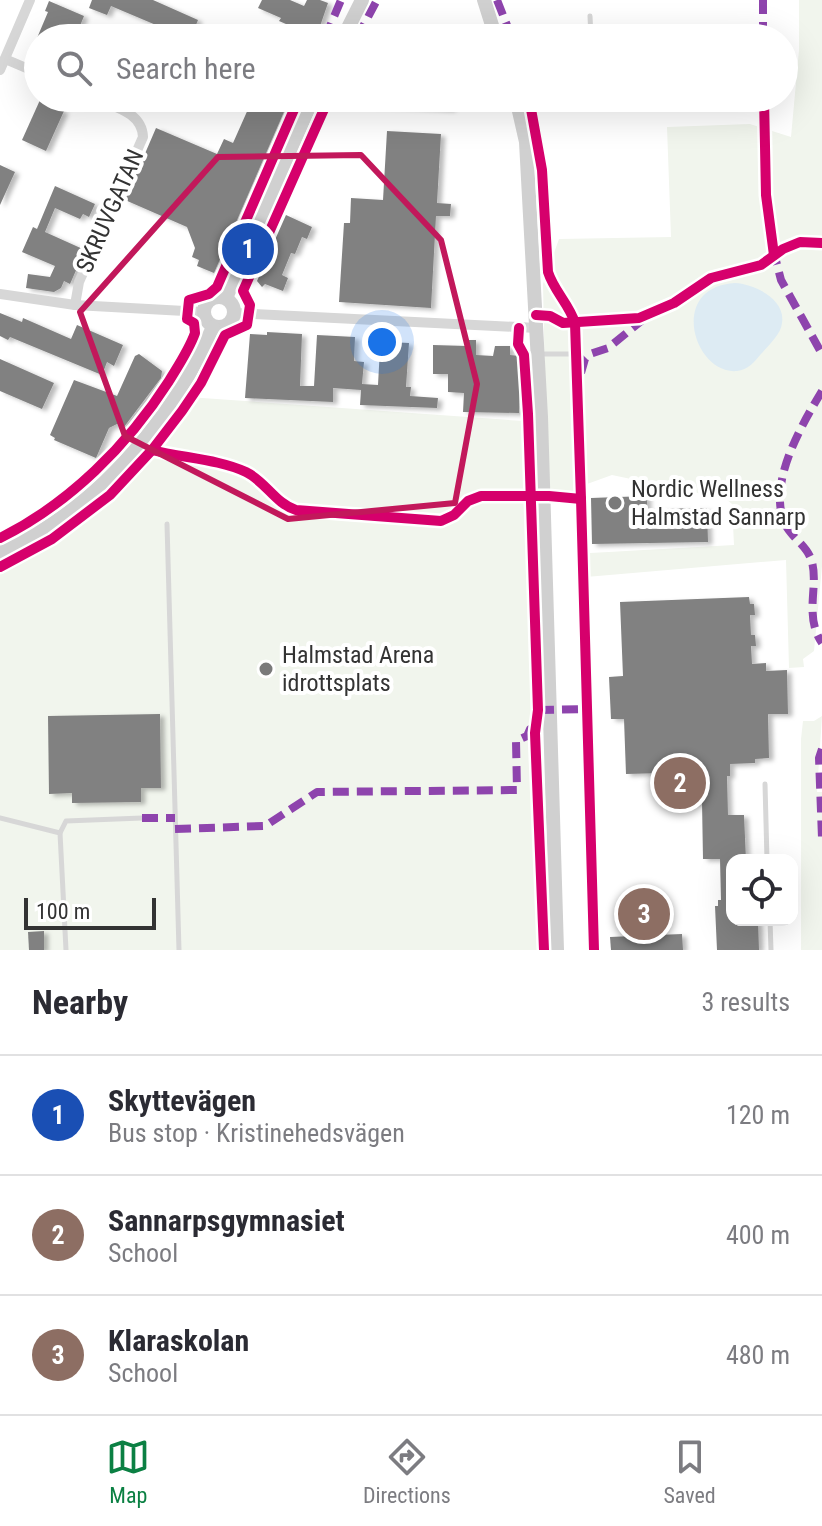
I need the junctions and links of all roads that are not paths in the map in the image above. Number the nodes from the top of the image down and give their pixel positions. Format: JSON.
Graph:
{"nodes":[{"id":1,"x":30,"y":0,"type":"edge"},
{"id":2,"x":362,"y":0,"type":"edge"},
{"id":3,"x":484,"y":0,"type":"edge"},
{"id":4,"x":590,"y":16,"type":"dead end"},
{"id":5,"x":350,"y":24,"type":"edge"},
{"id":6,"x":492,"y":24,"type":"edge"},
{"id":7,"x":590,"y":24,"type":"edge"},
{"id":8,"x":5,"y":59,"type":"junction"},
{"id":9,"x":24,"y":67,"type":"edge"},
{"id":10,"x":0,"y":70,"type":"edge"},
{"id":11,"x":127,"y":112,"type":"edge"},
{"id":12,"x":307,"y":112,"type":"edge"},
{"id":13,"x":519,"y":112,"type":"edge"},
{"id":14,"x":0,"y":294,"type":"edge"},
{"id":15,"x":226,"y":298,"type":"junction"},
{"id":16,"x":75,"y":305,"type":"junction"},
{"id":17,"x":203,"y":312,"type":"junction"},
{"id":18,"x":234,"y":313,"type":"junction"},
{"id":19,"x":213,"y":327,"type":"junction"},
{"id":20,"x":537,"y":328,"type":"junction"},
{"id":21,"x":538,"y":354,"type":"junction"},
{"id":22,"x":572,"y":354,"type":"dead end"},
{"id":23,"x":167,"y":524,"type":"dead end"},
{"id":24,"x":0,"y":552,"type":"edge"},
{"id":25,"x":765,"y":784,"type":"dead end"},
{"id":26,"x":0,"y":818,"type":"edge"},
{"id":27,"x":142,"y":818,"type":"dead end"},
{"id":28,"x":60,"y":833,"type":"junction"},
{"id":29,"x":767,"y":854,"type":"edge"},
{"id":30,"x":770,"y":926,"type":"edge"},
{"id":31,"x":66,"y":950,"type":"edge"},
{"id":32,"x":179,"y":950,"type":"edge"},
{"id":33,"x":557,"y":950,"type":"edge"},
{"id":34,"x":771,"y":950,"type":"edge"}],
"edges":[{"from":1,"to":8,"type":"street"},
{"from":2,"to":5,"type":"street"},
{"from":3,"to":6,"type":"street"},
{"from":4,"to":7,"type":"lane"},
{"from":8,"to":9,"type":"street"},
{"from":8,"to":10,"type":"street"},
{"from":11,"to":16,"type":"street","name":"SKRUVGATAN"},
{"from":12,"to":15,"type":"street"},
{"from":13,"to":20,"type":"street"},
{"from":14,"to":16,"type":"street"},
{"from":15,"to":17,"type":"street"},
{"from":15,"to":18,"type":"street"},
{"from":16,"to":17,"type":"street"},
{"from":17,"to":19,"type":"street"},
{"from":18,"to":19,"type":"street"},
{"from":18,"to":20,"type":"street"},
{"from":19,"to":24,"type":"street"},
{"from":20,"to":21,"type":"street"},
{"from":21,"to":22,"type":"lane"},
{"from":21,"to":33,"type":"street"},
{"from":23,"to":32,"type":"lane"},
{"from":25,"to":29,"type":"lane"},
{"from":26,"to":28,"type":"lane"},
{"from":27,"to":28,"type":"lane"},
{"from":28,"to":31,"type":"lane"},
{"from":30,"to":34,"type":"lane"}]}
